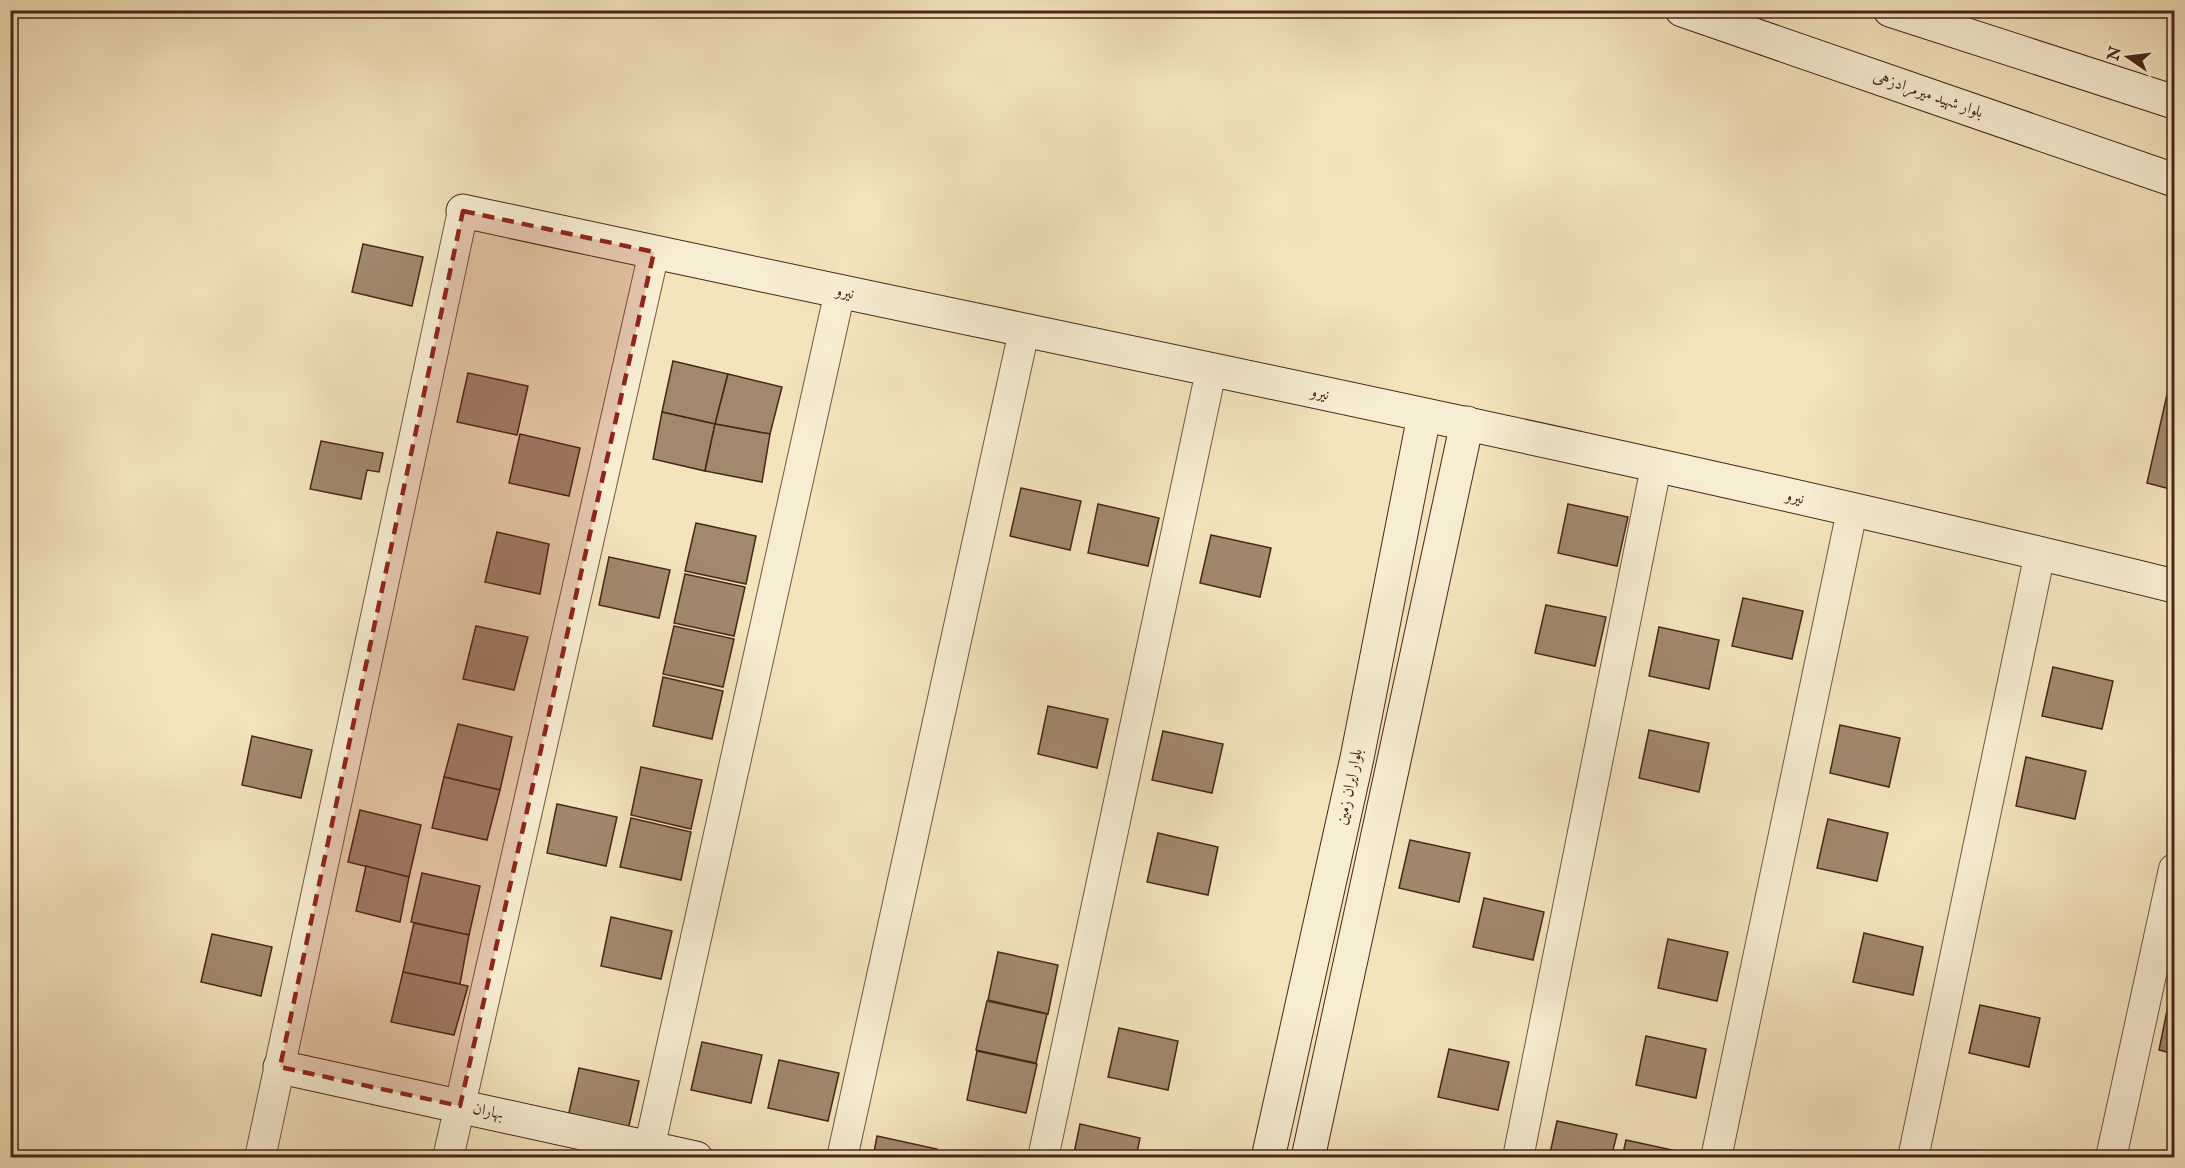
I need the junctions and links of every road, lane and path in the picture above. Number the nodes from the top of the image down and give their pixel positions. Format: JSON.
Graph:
{"nodes":[{"id":1,"x":1682,"y":10,"type":"edge"},
{"id":2,"x":1890,"y":10,"type":"edge"},
{"id":3,"x":2175,"y":102,"type":"edge"},
{"id":4,"x":2175,"y":180,"type":"edge"},
{"id":5,"x":463,"y":211,"type":"joint"},
{"id":6,"x":654,"y":252,"type":"junction"},
{"id":7,"x":840,"y":291,"type":"junction"},
{"id":8,"x":1024,"y":331,"type":"junction"},
{"id":9,"x":1211,"y":371,"type":"junction"},
{"id":10,"x":1424,"y":416,"type":"junction"},
{"id":11,"x":1467,"y":423,"type":"junction"},
{"id":12,"x":1656,"y":467,"type":"junction"},
{"id":13,"x":1852,"y":511,"type":"junction"},
{"id":14,"x":2040,"y":553,"type":"junction"},
{"id":15,"x":2175,"y":586,"type":"edge"},
{"id":16,"x":2175,"y":869,"type":"edge"},
{"id":17,"x":279,"y":1067,"type":"junction"},
{"id":18,"x":460,"y":1106,"type":"junction"},
{"id":19,"x":648,"y":1152,"type":"edge"},
{"id":20,"x":260,"y":1158,"type":"edge"},
{"id":21,"x":448,"y":1158,"type":"edge"},
{"id":22,"x":696,"y":1158,"type":"edge"},
{"id":23,"x":842,"y":1158,"type":"edge"},
{"id":24,"x":1043,"y":1158,"type":"edge"},
{"id":25,"x":1268,"y":1158,"type":"edge"},
{"id":26,"x":1308,"y":1158,"type":"edge"},
{"id":27,"x":1518,"y":1158,"type":"edge"},
{"id":28,"x":1716,"y":1158,"type":"edge"},
{"id":29,"x":1913,"y":1158,"type":"edge"},
{"id":30,"x":2111,"y":1158,"type":"edge"}],
"edges":[{"from":1,"to":4,"type":"street","name":"بلوار شهید میرمرادزهی"},
{"from":2,"to":3,"type":"street"},
{"from":5,"to":6,"type":"street","name":"نیرو"},
{"from":5,"to":17,"type":"street"},
{"from":6,"to":7,"type":"street","name":"نیرو"},
{"from":6,"to":18,"type":"street"},
{"from":7,"to":8,"type":"street","name":"نیرو"},
{"from":7,"to":19,"type":"street"},
{"from":8,"to":9,"type":"street","name":"نیرو"},
{"from":8,"to":23,"type":"street"},
{"from":9,"to":10,"type":"street","name":"نیرو"},
{"from":9,"to":24,"type":"street"},
{"from":10,"to":11,"type":"street","name":"نیرو"},
{"from":10,"to":25,"type":"street","name":"بلوار ایران زمین"},
{"from":11,"to":12,"type":"street","name":"نیرو"},
{"from":11,"to":26,"type":"street"},
{"from":12,"to":13,"type":"street","name":"نیرو"},
{"from":12,"to":27,"type":"street"},
{"from":13,"to":14,"type":"street","name":"نیرو"},
{"from":13,"to":28,"type":"street"},
{"from":14,"to":15,"type":"street","name":"نیرو"},
{"from":14,"to":29,"type":"street"},
{"from":16,"to":30,"type":"street"},
{"from":17,"to":18,"type":"street","name":"بهاران"},
{"from":17,"to":20,"type":"street"},
{"from":18,"to":19,"type":"street","name":"بهاران"},
{"from":18,"to":21,"type":"street"},
{"from":19,"to":22,"type":"street","name":"بهاران"}]}
